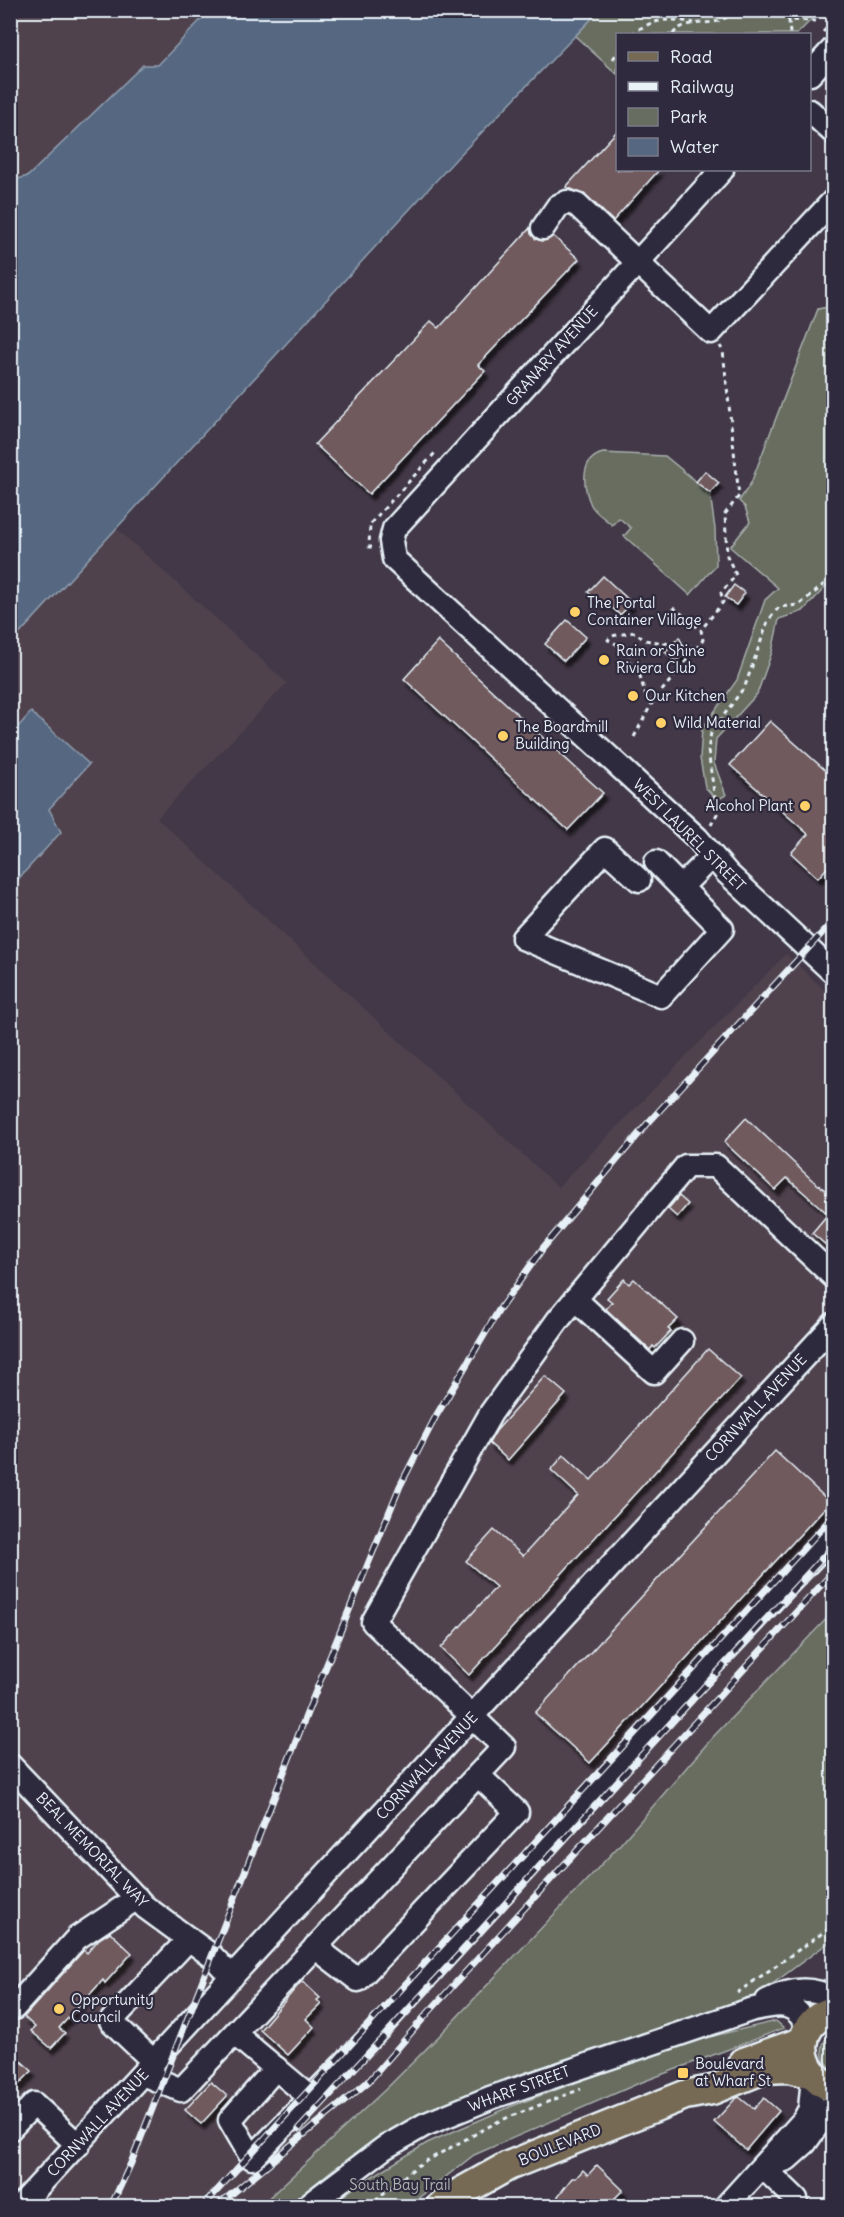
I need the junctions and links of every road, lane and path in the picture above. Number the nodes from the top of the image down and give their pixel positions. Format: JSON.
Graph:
{"nodes":[{"id":1,"x":740,"y":10,"type":"edge"},
{"id":2,"x":780,"y":10,"type":"edge"},
{"id":3,"x":789,"y":20,"type":"junction"},
{"id":4,"x":816,"y":21,"type":"dead end"},
{"id":5,"x":696,"y":23,"type":"junction"},
{"id":6,"x":633,"y":33,"type":"edge"},
{"id":7,"x":675,"y":33,"type":"edge"},
{"id":8,"x":790,"y":33,"type":"edge"},
{"id":9,"x":834,"y":48,"type":"edge"},
{"id":10,"x":616,"y":54,"type":"edge"},
{"id":11,"x":613,"y":59,"type":"dead end"},
{"id":12,"x":811,"y":73,"type":"edge"},
{"id":13,"x":811,"y":112,"type":"edge"},
{"id":14,"x":834,"y":133,"type":"edge"},
{"id":15,"x":721,"y":171,"type":"edge"},
{"id":16,"x":834,"y":200,"type":"edge"},
{"id":17,"x":543,"y":228,"type":"dead end"},
{"id":18,"x":638,"y":262,"type":"junction"},
{"id":19,"x":711,"y":332,"type":"junction"},
{"id":20,"x":391,"y":548,"type":"joint"},
{"id":21,"x":834,"y":573,"type":"edge"},
{"id":22,"x":673,"y":607,"type":"dead end"},
{"id":23,"x":701,"y":630,"type":"junction"},
{"id":24,"x":697,"y":648,"type":"junction"},
{"id":25,"x":652,"y":703,"type":"junction"},
{"id":26,"x":634,"y":737,"type":"dead end"},
{"id":27,"x":711,"y":825,"type":"dead end"},
{"id":28,"x":712,"y":856,"type":"junction"},
{"id":29,"x":656,"y":862,"type":"dead end"},
{"id":30,"x":639,"y":880,"type":"dead end"},
{"id":31,"x":681,"y":887,"type":"junction"},
{"id":32,"x":834,"y":973,"type":"edge"},
{"id":33,"x":834,"y":1276,"type":"edge"},
{"id":34,"x":575,"y":1299,"type":"junction"},
{"id":35,"x":834,"y":1324,"type":"edge"},
{"id":36,"x":682,"y":1341,"type":"dead end"},
{"id":37,"x":834,"y":1535,"type":"edge"},
{"id":38,"x":472,"y":1717,"type":"junction"},
{"id":39,"x":10,"y":1765,"type":"edge"},
{"id":40,"x":477,"y":1774,"type":"junction"},
{"id":41,"x":141,"y":1902,"type":"junction"},
{"id":42,"x":834,"y":1925,"type":"edge"},
{"id":43,"x":189,"y":1939,"type":"junction"},
{"id":44,"x":315,"y":1947,"type":"junction"},
{"id":45,"x":232,"y":1977,"type":"junction"},
{"id":46,"x":750,"y":1984,"type":"dead end"},
{"id":47,"x":834,"y":1999,"type":"edge"},
{"id":48,"x":14,"y":2008,"type":"dead end"},
{"id":49,"x":750,"y":2010,"type":"junction"},
{"id":50,"x":834,"y":2011,"type":"edge"},
{"id":51,"x":234,"y":2034,"type":"junction"},
{"id":52,"x":806,"y":2035,"type":"junction"},
{"id":53,"x":148,"y":2068,"type":"junction"},
{"id":54,"x":276,"y":2068,"type":"junction"},
{"id":55,"x":819,"y":2079,"type":"edge"},
{"id":56,"x":585,"y":2088,"type":"dead end"},
{"id":57,"x":685,"y":2095,"type":"junction"},
{"id":58,"x":310,"y":2097,"type":"junction"},
{"id":59,"x":834,"y":2102,"type":"edge"},
{"id":60,"x":10,"y":2129,"type":"edge"},
{"id":61,"x":78,"y":2145,"type":"junction"},
{"id":62,"x":763,"y":2167,"type":"junction"},
{"id":63,"x":796,"y":2199,"type":"dead end"},
{"id":64,"x":20,"y":2206,"type":"edge"},
{"id":65,"x":307,"y":2206,"type":"edge"},
{"id":66,"x":368,"y":2206,"type":"edge"},
{"id":67,"x":441,"y":2206,"type":"edge"},
{"id":68,"x":726,"y":2206,"type":"edge"}],
"edges":[{"from":1,"to":5,"type":"path"},
{"from":2,"to":3,"type":"path"},
{"from":3,"to":4,"type":"path"},
{"from":3,"to":8,"type":"path"},
{"from":5,"to":6,"type":"path"},
{"from":5,"to":7,"type":"path"},
{"from":9,"to":12,"type":"street"},
{"from":10,"to":11,"type":"path"},
{"from":13,"to":14,"type":"street"},
{"from":15,"to":18,"type":"street","name":"GRANARY AVENUE"},
{"from":16,"to":19,"type":"street"},
{"from":17,"to":18,"type":"street"},
{"from":18,"to":19,"type":"street"},
{"from":18,"to":20,"type":"street","name":"GRANARY AVENUE"},
{"from":19,"to":23,"type":"path"},
{"from":20,"to":28,"type":"street","name":"WEST LAUREL STREET"},
{"from":21,"to":27,"type":"path"},
{"from":22,"to":23,"type":"path"},
{"from":23,"to":24,"type":"path"},
{"from":24,"to":25,"type":"path"},
{"from":24,"to":25,"type":"path"},
{"from":25,"to":26,"type":"path"},
{"from":28,"to":31,"type":"street"},
{"from":28,"to":32,"type":"street","name":"WEST LAUREL STREET"},
{"from":29,"to":31,"type":"street"},
{"from":30,"to":31,"type":"street"},
{"from":33,"to":34,"type":"street"},
{"from":34,"to":36,"type":"street"},
{"from":34,"to":38,"type":"street"},
{"from":35,"to":38,"type":"street","name":"CORNWALL AVENUE"},
{"from":37,"to":58,"type":"street"},
{"from":38,"to":40,"type":"street"},
{"from":38,"to":45,"type":"street","name":"CORNWALL AVENUE"},
{"from":39,"to":41,"type":"street","name":"BEAL MEMORIAL WAY"},
{"from":40,"to":44,"type":"street"},
{"from":40,"to":44,"type":"street"},
{"from":41,"to":43,"type":"street","name":"BEAL MEMORIAL WAY"},
{"from":41,"to":48,"type":"street"},
{"from":42,"to":46,"type":"path"},
{"from":43,"to":45,"type":"street","name":"BEAL MEMORIAL WAY"},
{"from":43,"to":53,"type":"street"},
{"from":44,"to":51,"type":"street"},
{"from":45,"to":53,"type":"street","name":"CORNWALL AVENUE"},
{"from":47,"to":49,"type":"street"},
{"from":49,"to":52,"type":"street"},
{"from":49,"to":65,"type":"street","name":"WHARF STREET"},
{"from":50,"to":52,"type":"main road","name":"BOULEVARD"},
{"from":51,"to":53,"type":"street"},
{"from":51,"to":54,"type":"street"},
{"from":52,"to":55,"type":"main road"},
{"from":52,"to":57,"type":"main road","name":"BOULEVARD"},
{"from":53,"to":61,"type":"street","name":"CORNWALL AVENUE"},
{"from":54,"to":58,"type":"street"},
{"from":54,"to":58,"type":"street"},
{"from":55,"to":57,"type":"main road","name":"BOULEVARD"},
{"from":55,"to":62,"type":"street"},
{"from":56,"to":66,"type":"path"},
{"from":57,"to":67,"type":"main road","name":"BOULEVARD"},
{"from":59,"to":62,"type":"street"},
{"from":60,"to":61,"type":"street"},
{"from":61,"to":64,"type":"street","name":"CORNWALL AVENUE"},
{"from":62,"to":63,"type":"street"},
{"from":62,"to":68,"type":"street"}]}
